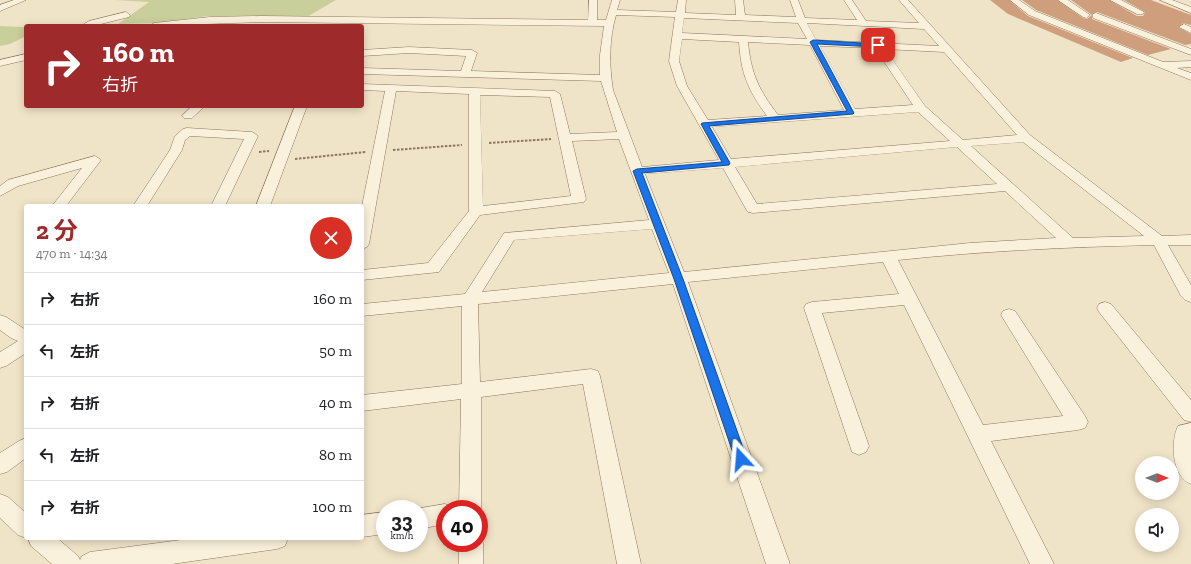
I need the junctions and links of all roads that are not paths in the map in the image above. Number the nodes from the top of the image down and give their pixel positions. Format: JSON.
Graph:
{"nodes":[{"id":1,"x":22,"y":0,"type":"edge"},
{"id":2,"x":593,"y":0,"type":"edge"},
{"id":3,"x":682,"y":0,"type":"edge"},
{"id":4,"x":739,"y":0,"type":"edge"},
{"id":5,"x":794,"y":0,"type":"edge"},
{"id":6,"x":848,"y":0,"type":"edge"},
{"id":7,"x":903,"y":0,"type":"edge"},
{"id":8,"x":1014,"y":0,"type":"edge"},
{"id":9,"x":1062,"y":0,"type":"edge"},
{"id":10,"x":1114,"y":0,"type":"edge"},
{"id":11,"x":1164,"y":0,"type":"edge"},
{"id":12,"x":0,"y":8,"type":"edge"},
{"id":13,"x":1191,"y":10,"type":"edge"},
{"id":14,"x":1140,"y":12,"type":"dead end"},
{"id":15,"x":608,"y":14,"type":"edge"},
{"id":16,"x":126,"y":15,"type":"dead end"},
{"id":17,"x":680,"y":15,"type":"junction"},
{"id":18,"x":1086,"y":15,"type":"dead end"},
{"id":19,"x":1096,"y":16,"type":"dead end"},
{"id":20,"x":741,"y":18,"type":"junction"},
{"id":21,"x":802,"y":20,"type":"junction"},
{"id":22,"x":863,"y":23,"type":"junction"},
{"id":23,"x":90,"y":24,"type":"edge"},
{"id":24,"x":173,"y":24,"type":"edge"},
{"id":25,"x":927,"y":26,"type":"junction"},
{"id":26,"x":677,"y":36,"type":"junction"},
{"id":27,"x":743,"y":39,"type":"junction"},
{"id":28,"x":813,"y":42,"type":"junction"},
{"id":29,"x":878,"y":45,"type":"junction"},
{"id":30,"x":947,"y":49,"type":"junction"},
{"id":31,"x":1191,"y":52,"type":"edge"},
{"id":32,"x":364,"y":53,"type":"edge"},
{"id":33,"x":24,"y":57,"type":"edge"},
{"id":34,"x":0,"y":63,"type":"edge"},
{"id":35,"x":1191,"y":64,"type":"edge"},
{"id":36,"x":1162,"y":65,"type":"junction"},
{"id":37,"x":364,"y":71,"type":"edge"},
{"id":38,"x":465,"y":73,"type":"junction"},
{"id":39,"x":1191,"y":77,"type":"edge"},
{"id":40,"x":606,"y":78,"type":"junction"},
{"id":41,"x":364,"y":87,"type":"edge"},
{"id":42,"x":391,"y":87,"type":"junction"},
{"id":43,"x":474,"y":90,"type":"junction"},
{"id":44,"x":198,"y":108,"type":"edge"},
{"id":45,"x":300,"y":108,"type":"edge"},
{"id":46,"x":921,"y":108,"type":"junction"},
{"id":47,"x":851,"y":113,"type":"junction"},
{"id":48,"x":188,"y":116,"type":"dead end"},
{"id":49,"x":775,"y":119,"type":"junction"},
{"id":50,"x":704,"y":124,"type":"junction"},
{"id":51,"x":624,"y":134,"type":"junction"},
{"id":52,"x":566,"y":138,"type":"junction"},
{"id":53,"x":1026,"y":138,"type":"junction"},
{"id":54,"x":960,"y":144,"type":"junction"},
{"id":55,"x":726,"y":163,"type":"junction"},
{"id":56,"x":637,"y":171,"type":"junction"},
{"id":57,"x":1008,"y":187,"type":"junction"},
{"id":58,"x":0,"y":192,"type":"edge"},
{"id":59,"x":61,"y":204,"type":"edge"},
{"id":60,"x":141,"y":204,"type":"edge"},
{"id":61,"x":219,"y":204,"type":"edge"},
{"id":62,"x":264,"y":204,"type":"edge"},
{"id":63,"x":476,"y":211,"type":"junction"},
{"id":64,"x":658,"y":224,"type":"junction"},
{"id":65,"x":364,"y":233,"type":"edge"},
{"id":66,"x":1158,"y":240,"type":"junction"},
{"id":67,"x":1191,"y":240,"type":"edge"},
{"id":68,"x":1069,"y":242,"type":"junction"},
{"id":69,"x":888,"y":256,"type":"junction"},
{"id":70,"x":364,"y":274,"type":"edge"},
{"id":71,"x":679,"y":279,"type":"junction"},
{"id":72,"x":1191,"y":296,"type":"edge"},
{"id":73,"x":470,"y":299,"type":"junction"},
{"id":74,"x":910,"y":299,"type":"junction"},
{"id":75,"x":1105,"y":308,"type":"dead end"},
{"id":76,"x":364,"y":310,"type":"edge"},
{"id":77,"x":1009,"y":315,"type":"dead end"},
{"id":78,"x":0,"y":321,"type":"edge"},
{"id":79,"x":24,"y":336,"type":"edge"},
{"id":80,"x":24,"y":345,"type":"edge"},
{"id":81,"x":0,"y":360,"type":"edge"},
{"id":82,"x":471,"y":390,"type":"junction"},
{"id":83,"x":364,"y":403,"type":"edge"},
{"id":84,"x":1191,"y":414,"type":"edge"},
{"id":85,"x":1191,"y":431,"type":"edge"},
{"id":86,"x":977,"y":434,"type":"junction"},
{"id":87,"x":859,"y":446,"type":"dead end"},
{"id":88,"x":24,"y":448,"type":"edge"},
{"id":89,"x":0,"y":465,"type":"edge"},
{"id":90,"x":1191,"y":475,"type":"edge"},
{"id":91,"x":470,"y":500,"type":"edge"},
{"id":92,"x":0,"y":504,"type":"edge"},
{"id":93,"x":376,"y":524,"type":"edge"},
{"id":94,"x":24,"y":525,"type":"edge"},
{"id":95,"x":364,"y":526,"type":"edge"},
{"id":96,"x":41,"y":540,"type":"edge"},
{"id":97,"x":266,"y":540,"type":"edge"},
{"id":98,"x":471,"y":552,"type":"edge"},
{"id":99,"x":166,"y":559,"type":"edge"},
{"id":100,"x":70,"y":564,"type":"edge"},
{"id":101,"x":90,"y":564,"type":"edge"},
{"id":102,"x":471,"y":564,"type":"edge"},
{"id":103,"x":629,"y":564,"type":"edge"},
{"id":104,"x":778,"y":564,"type":"edge"},
{"id":105,"x":1042,"y":564,"type":"edge"}],
"edges":[{"from":1,"to":12,"type":"street"},
{"from":2,"to":15,"type":"street"},
{"from":3,"to":17,"type":"street"},
{"from":4,"to":20,"type":"street"},
{"from":5,"to":21,"type":"street"},
{"from":6,"to":22,"type":"street"},
{"from":7,"to":25,"type":"street"},
{"from":8,"to":36,"type":"street"},
{"from":9,"to":18,"type":"street"},
{"from":10,"to":14,"type":"street"},
{"from":11,"to":13,"type":"street"},
{"from":15,"to":17,"type":"street"},
{"from":15,"to":24,"type":"street"},
{"from":15,"to":40,"type":"street"},
{"from":16,"to":23,"type":"street"},
{"from":17,"to":20,"type":"street"},
{"from":17,"to":26,"type":"street"},
{"from":19,"to":31,"type":"street"},
{"from":20,"to":21,"type":"street"},
{"from":21,"to":22,"type":"street"},
{"from":21,"to":28,"type":"street"},
{"from":22,"to":25,"type":"street"},
{"from":25,"to":30,"type":"street"},
{"from":26,"to":27,"type":"street"},
{"from":26,"to":50,"type":"street"},
{"from":27,"to":28,"type":"street"},
{"from":27,"to":49,"type":"street"},
{"from":28,"to":29,"type":"street"},
{"from":28,"to":47,"type":"street"},
{"from":29,"to":30,"type":"street"},
{"from":29,"to":46,"type":"street"},
{"from":30,"to":53,"type":"street"},
{"from":32,"to":38,"type":"street"},
{"from":33,"to":34,"type":"street"},
{"from":35,"to":36,"type":"street"},
{"from":36,"to":39,"type":"street"},
{"from":37,"to":38,"type":"street"},
{"from":38,"to":40,"type":"street"},
{"from":40,"to":51,"type":"street"},
{"from":41,"to":42,"type":"street"},
{"from":42,"to":43,"type":"street"},
{"from":42,"to":65,"type":"street"},
{"from":43,"to":52,"type":"street"},
{"from":43,"to":63,"type":"street"},
{"from":44,"to":48,"type":"street"},
{"from":45,"to":62,"type":"street"},
{"from":46,"to":47,"type":"street"},
{"from":46,"to":54,"type":"street"},
{"from":47,"to":49,"type":"street"},
{"from":49,"to":50,"type":"street"},
{"from":50,"to":55,"type":"street"},
{"from":51,"to":52,"type":"street"},
{"from":51,"to":56,"type":"street"},
{"from":52,"to":63,"type":"street"},
{"from":53,"to":54,"type":"street"},
{"from":53,"to":66,"type":"street"},
{"from":54,"to":55,"type":"street"},
{"from":54,"to":57,"type":"street"},
{"from":55,"to":56,"type":"street"},
{"from":55,"to":57,"type":"street"},
{"from":56,"to":64,"type":"street"},
{"from":57,"to":68,"type":"street"},
{"from":58,"to":59,"type":"street"},
{"from":60,"to":61,"type":"street"},
{"from":63,"to":70,"type":"street"},
{"from":64,"to":71,"type":"street"},
{"from":64,"to":73,"type":"street"},
{"from":66,"to":67,"type":"street"},
{"from":66,"to":68,"type":"street"},
{"from":66,"to":72,"type":"street"},
{"from":68,"to":69,"type":"street"},
{"from":69,"to":71,"type":"street"},
{"from":69,"to":74,"type":"street"},
{"from":71,"to":73,"type":"street"},
{"from":71,"to":104,"type":"street"},
{"from":73,"to":76,"type":"street"},
{"from":73,"to":82,"type":"street"},
{"from":74,"to":86,"type":"street"},
{"from":74,"to":87,"type":"street"},
{"from":75,"to":84,"type":"street"},
{"from":77,"to":86,"type":"street"},
{"from":78,"to":79,"type":"street"},
{"from":80,"to":81,"type":"street"},
{"from":82,"to":83,"type":"street"},
{"from":82,"to":91,"type":"street"},
{"from":82,"to":103,"type":"street"},
{"from":85,"to":90,"type":"street"},
{"from":86,"to":105,"type":"street"},
{"from":88,"to":89,"type":"street"},
{"from":92,"to":94,"type":"street"},
{"from":93,"to":95,"type":"street"},
{"from":96,"to":100,"type":"street"},
{"from":97,"to":99,"type":"street"},
{"from":98,"to":102,"type":"street"},
{"from":99,"to":101,"type":"street"}]}
